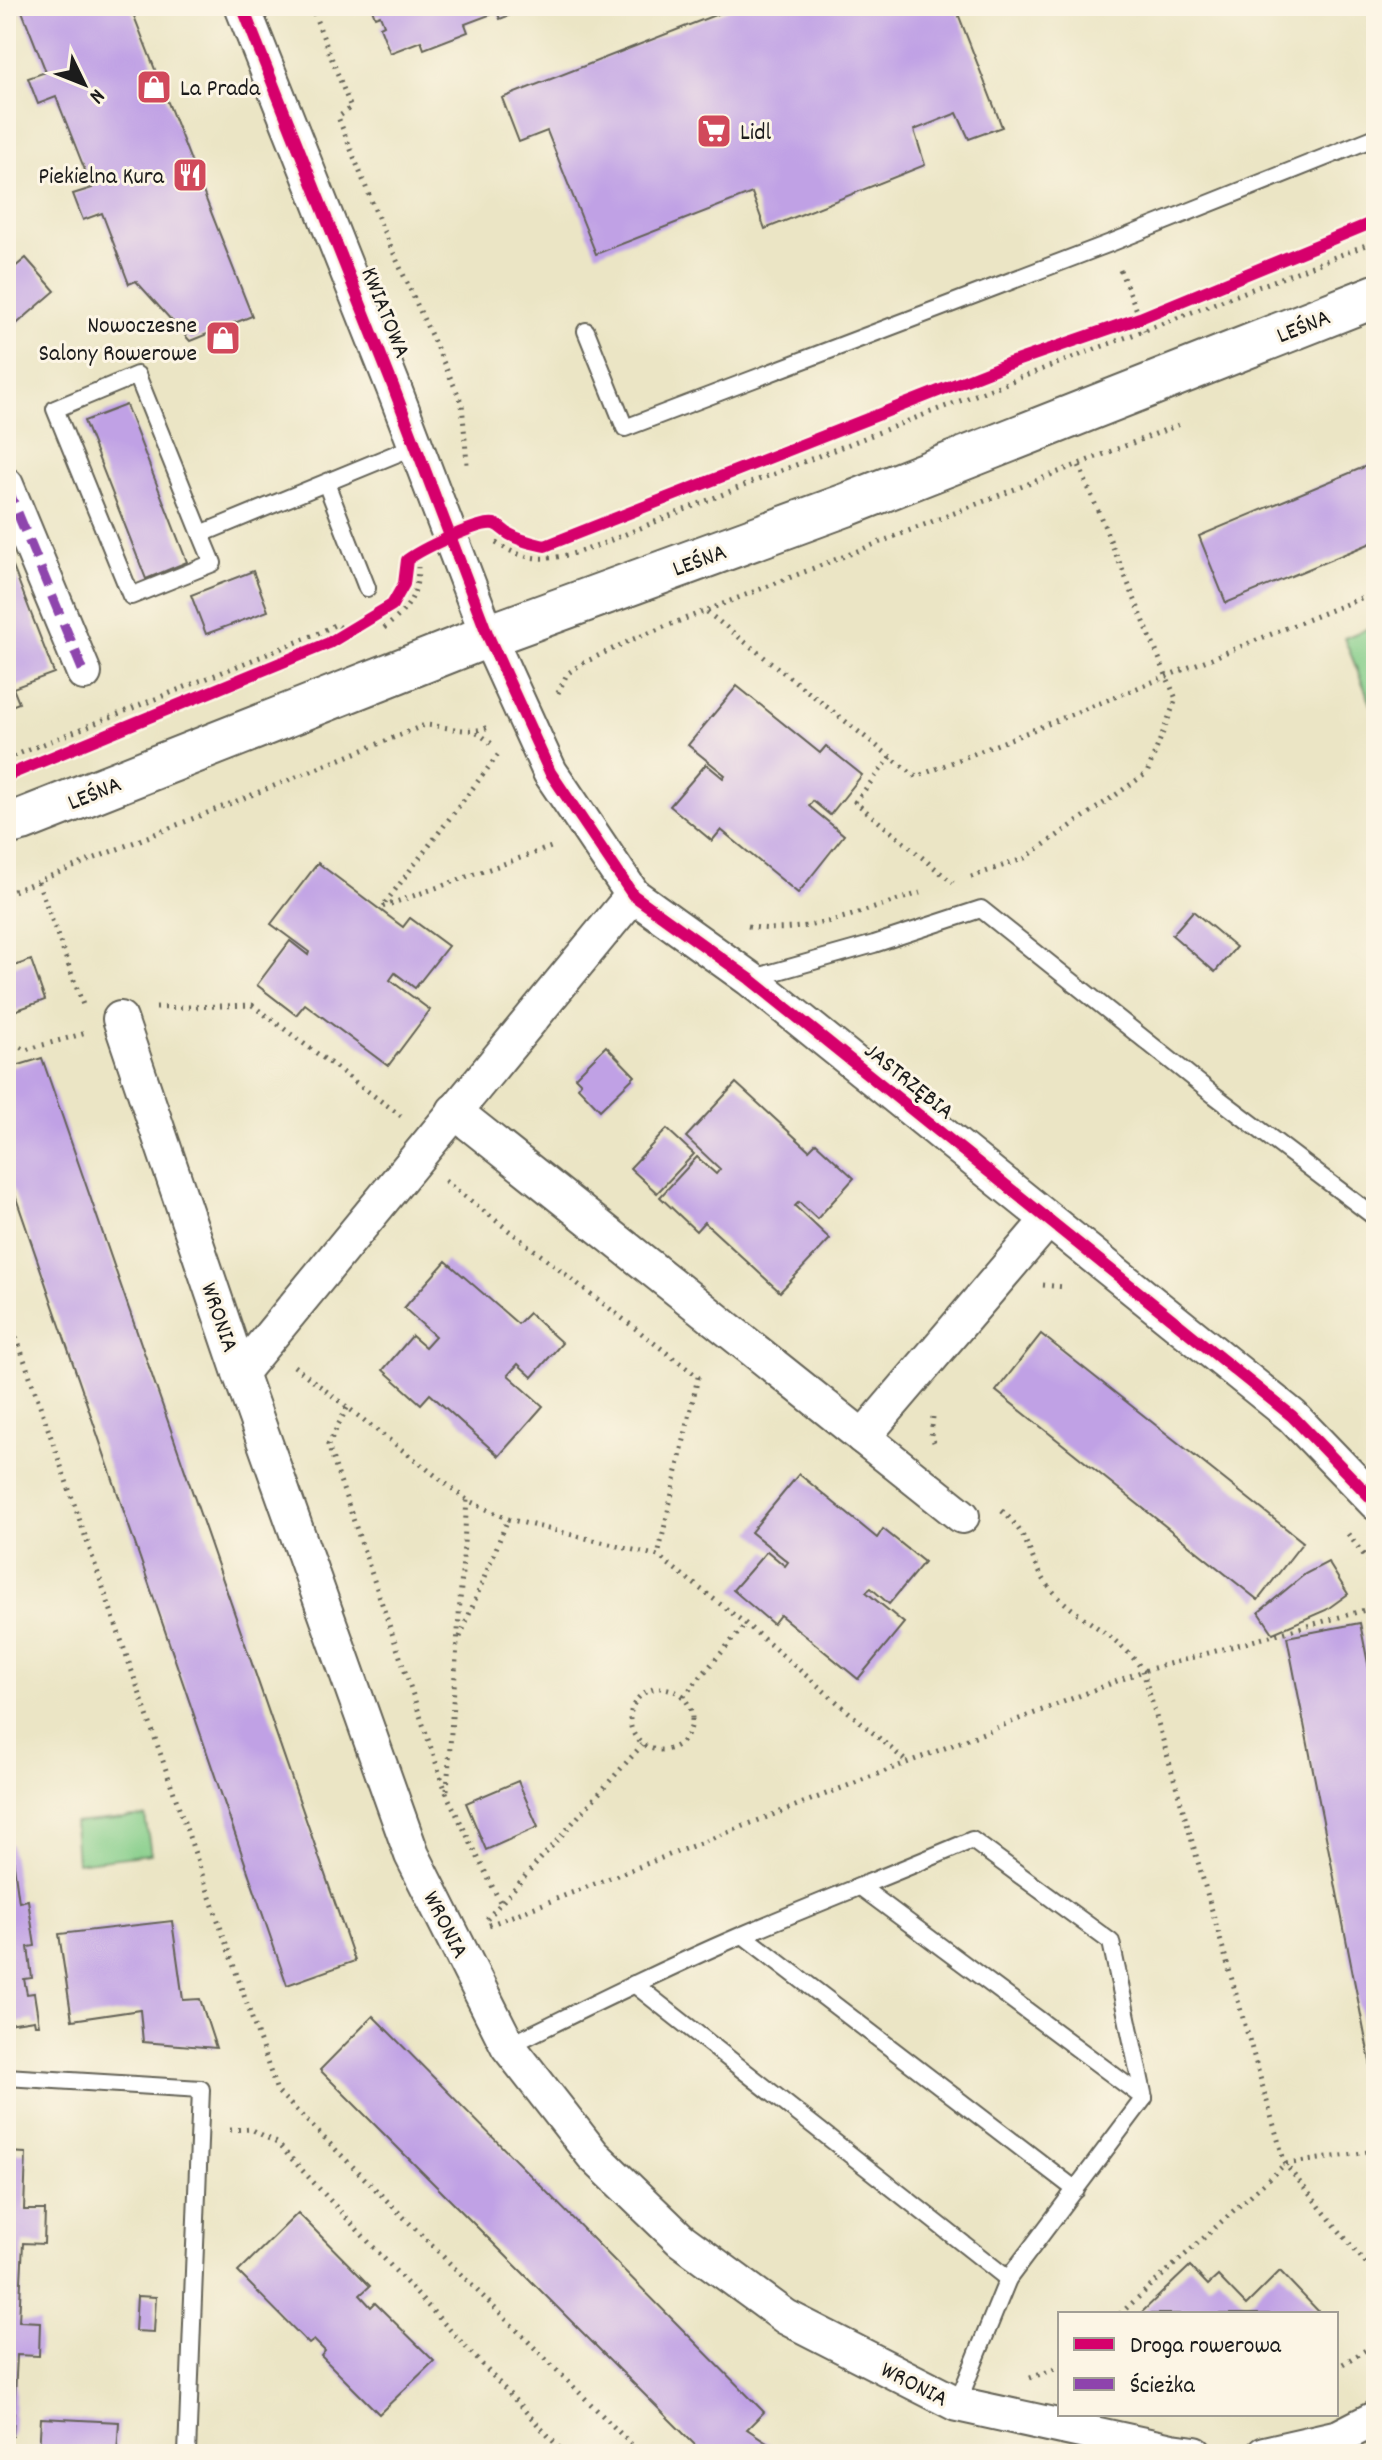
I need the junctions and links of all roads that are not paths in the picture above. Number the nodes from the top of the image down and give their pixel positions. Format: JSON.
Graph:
{"nodes":[{"id":1,"x":242,"y":6,"type":"edge"},
{"id":2,"x":1376,"y":137,"type":"edge"},
{"id":3,"x":1376,"y":296,"type":"edge"},
{"id":4,"x":586,"y":331,"type":"dead end"},
{"id":5,"x":415,"y":446,"type":"junction"},
{"id":6,"x":326,"y":483,"type":"junction"},
{"id":7,"x":6,"y":485,"type":"edge"},
{"id":8,"x":201,"y":534,"type":"junction"},
{"id":9,"x":367,"y":588,"type":"dead end"},
{"id":10,"x":488,"y":636,"type":"junction"},
{"id":11,"x":84,"y":673,"type":"dead end"},
{"id":12,"x":11,"y":825,"type":"edge"},
{"id":13,"x":633,"y":895,"type":"junction"},
{"id":14,"x":750,"y":979,"type":"junction"},
{"id":15,"x":120,"y":1019,"type":"road end"},
{"id":16,"x":454,"y":1111,"type":"junction"},
{"id":17,"x":1376,"y":1218,"type":"edge"},
{"id":18,"x":1048,"y":1220,"type":"junction"},
{"id":19,"x":240,"y":1373,"type":"junction"},
{"id":20,"x":863,"y":1437,"type":"junction"},
{"id":21,"x":1376,"y":1503,"type":"edge"},
{"id":22,"x":977,"y":1509,"type":"road end"},
{"id":23,"x":862,"y":1888,"type":"junction"},
{"id":24,"x":743,"y":1935,"type":"junction"},
{"id":25,"x":634,"y":1984,"type":"junction"},
{"id":26,"x":508,"y":2046,"type":"junction"},
{"id":27,"x":6,"y":2077,"type":"edge"},
{"id":28,"x":1144,"y":2098,"type":"junction"},
{"id":29,"x":1076,"y":2190,"type":"junction"},
{"id":30,"x":1008,"y":2279,"type":"junction"},
{"id":31,"x":957,"y":2404,"type":"junction"},
{"id":32,"x":1376,"y":2418,"type":"edge"},
{"id":33,"x":187,"y":2454,"type":"edge"},
{"id":34,"x":1195,"y":2454,"type":"edge"},
{"id":35,"x":1264,"y":2454,"type":"edge"}],
"edges":[{"from":1,"to":5,"type":"street","name":"KWIATOWA"},
{"from":2,"to":4,"type":"lane"},
{"from":3,"to":10,"type":"street","name":"LEŚNA"},
{"from":5,"to":6,"type":"lane"},
{"from":5,"to":10,"type":"street","name":"KWIATOWA"},
{"from":6,"to":8,"type":"lane"},
{"from":6,"to":9,"type":"lane"},
{"from":7,"to":11,"type":"street"},
{"from":8,"to":8,"type":"lane"},
{"from":10,"to":12,"type":"street","name":"LEŚNA"},
{"from":10,"to":13,"type":"street","name":"JASTRZĘBIA"},
{"from":13,"to":14,"type":"street","name":"JASTRZĘBIA"},
{"from":13,"to":16,"type":"street"},
{"from":14,"to":17,"type":"lane"},
{"from":14,"to":18,"type":"street","name":"JASTRZĘBIA"},
{"from":15,"to":19,"type":"street","name":"WRONIA"},
{"from":16,"to":19,"type":"street"},
{"from":16,"to":20,"type":"street"},
{"from":18,"to":20,"type":"street"},
{"from":18,"to":21,"type":"street","name":"JASTRZĘBIA"},
{"from":19,"to":26,"type":"street","name":"WRONIA"},
{"from":20,"to":22,"type":"street"},
{"from":23,"to":24,"type":"lane"},
{"from":23,"to":28,"type":"lane"},
{"from":23,"to":28,"type":"lane"},
{"from":24,"to":25,"type":"lane"},
{"from":24,"to":29,"type":"lane"},
{"from":25,"to":26,"type":"lane"},
{"from":25,"to":30,"type":"lane"},
{"from":26,"to":31,"type":"street","name":"WRONIA"},
{"from":27,"to":33,"type":"lane"},
{"from":28,"to":29,"type":"lane"},
{"from":29,"to":30,"type":"lane"},
{"from":30,"to":31,"type":"lane"},
{"from":31,"to":34,"type":"street","name":"WRONIA"},
{"from":32,"to":35,"type":"street"}]}
